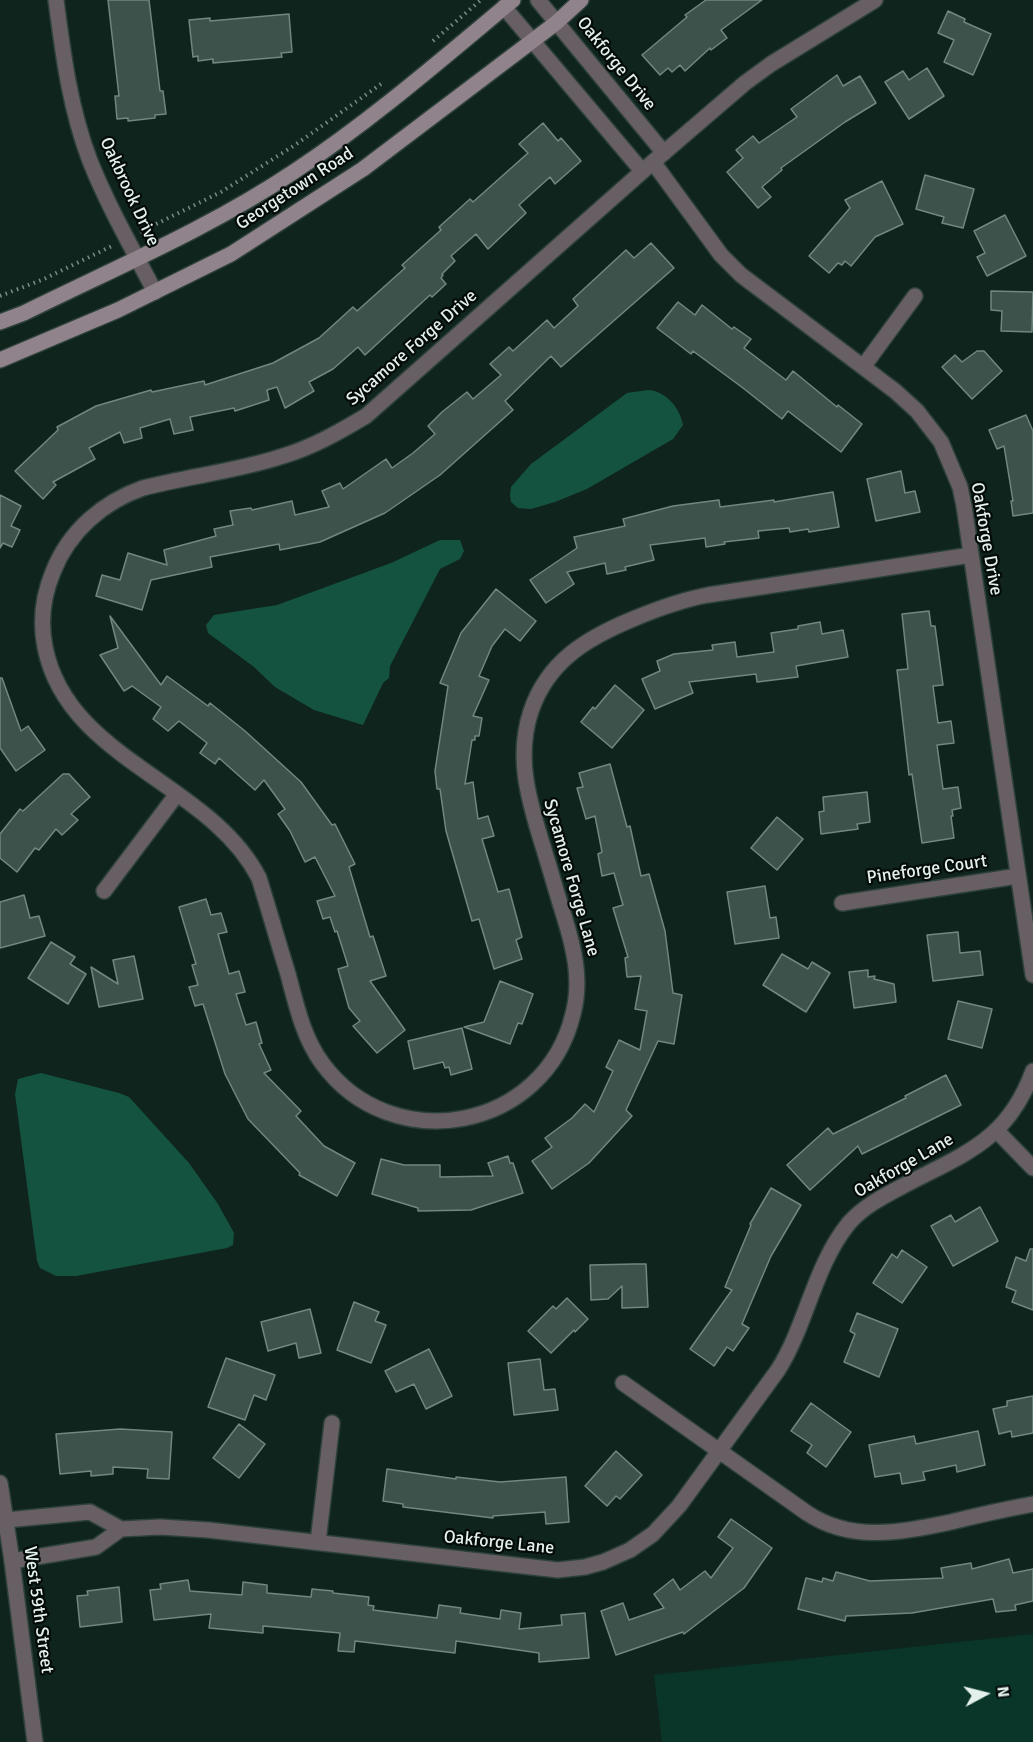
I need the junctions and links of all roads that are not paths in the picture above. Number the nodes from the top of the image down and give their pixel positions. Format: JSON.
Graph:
{"nodes":[{"id":1,"x":56,"y":0,"type":"edge"},
{"id":2,"x":538,"y":0,"type":"edge"},
{"id":3,"x":581,"y":0,"type":"edge"},
{"id":4,"x":875,"y":0,"type":"edge"},
{"id":5,"x":509,"y":4,"type":"edge"},
{"id":6,"x":556,"y":23,"type":"junction"},
{"id":7,"x":532,"y":41,"type":"junction"},
{"id":8,"x":653,"y":162,"type":"junction"},
{"id":9,"x":137,"y":258,"type":"junction"},
{"id":10,"x":155,"y":292,"type":"junction"},
{"id":11,"x":915,"y":296,"type":"dead end"},
{"id":12,"x":0,"y":322,"type":"edge"},
{"id":13,"x":0,"y":360,"type":"edge"},
{"id":14,"x":863,"y":367,"type":"junction"},
{"id":15,"x":971,"y":555,"type":"junction"},
{"id":16,"x":177,"y":794,"type":"junction"},
{"id":17,"x":1018,"y":876,"type":"junction"},
{"id":18,"x":104,"y":891,"type":"dead end"},
{"id":19,"x":842,"y":903,"type":"dead end"},
{"id":20,"x":1033,"y":975,"type":"edge"},
{"id":21,"x":1033,"y":1071,"type":"edge"},
{"id":22,"x":996,"y":1130,"type":"junction"},
{"id":23,"x":1033,"y":1168,"type":"edge"},
{"id":24,"x":623,"y":1383,"type":"dead end"},
{"id":25,"x":332,"y":1423,"type":"dead end"},
{"id":26,"x":719,"y":1452,"type":"junction"},
{"id":27,"x":0,"y":1483,"type":"edge"},
{"id":28,"x":1033,"y":1504,"type":"edge"},
{"id":29,"x":6,"y":1520,"type":"junction"},
{"id":30,"x":121,"y":1529,"type":"junction"},
{"id":31,"x":318,"y":1542,"type":"junction"},
{"id":32,"x":12,"y":1561,"type":"junction"},
{"id":33,"x":35,"y":1742,"type":"edge"}],
"edges":[{"from":1,"to":9,"type":"street","name":"Oakbrook Drive"},
{"from":2,"to":6,"type":"street","name":"Oakforge Drive"},
{"from":3,"to":6,"type":"main road","name":"Georgetown Road"},
{"from":4,"to":8,"type":"street","name":"Sycamore Forge Drive"},
{"from":5,"to":7,"type":"street"},
{"from":5,"to":9,"type":"main road","name":"Georgetown Road"},
{"from":6,"to":7,"type":"main road","name":"Georgetown Road"},
{"from":6,"to":8,"type":"street","name":"Oakforge Drive"},
{"from":7,"to":8,"type":"street"},
{"from":7,"to":10,"type":"main road","name":"Georgetown Road"},
{"from":8,"to":14,"type":"street","name":"Oakforge Drive"},
{"from":8,"to":16,"type":"street","name":"Sycamore Forge Drive"},
{"from":9,"to":10,"type":"street","name":"Oakbrook Drive"},
{"from":9,"to":12,"type":"main road","name":"Georgetown Road"},
{"from":10,"to":13,"type":"main road","name":"Georgetown Road"},
{"from":11,"to":14,"type":"street"},
{"from":14,"to":15,"type":"street","name":"Oakforge Drive"},
{"from":15,"to":16,"type":"street","name":"Sycamore Forge Lane"},
{"from":15,"to":17,"type":"street","name":"Oakforge Drive"},
{"from":16,"to":18,"type":"street"},
{"from":17,"to":19,"type":"street","name":"Pineforge Court"},
{"from":17,"to":20,"type":"street","name":"Oakforge Drive"},
{"from":21,"to":22,"type":"street"},
{"from":22,"to":23,"type":"street"},
{"from":22,"to":26,"type":"street","name":"Oakforge Lane"},
{"from":24,"to":26,"type":"street"},
{"from":25,"to":31,"type":"street"},
{"from":26,"to":28,"type":"street"},
{"from":26,"to":31,"type":"street","name":"Oakforge Lane"},
{"from":27,"to":29,"type":"street","name":"West 59th Street"},
{"from":29,"to":30,"type":"street"},
{"from":29,"to":32,"type":"street","name":"West 59th Street"},
{"from":30,"to":31,"type":"street","name":"Oakforge Lane"},
{"from":30,"to":32,"type":"street"},
{"from":32,"to":33,"type":"street","name":"West 59th Street"}]}
